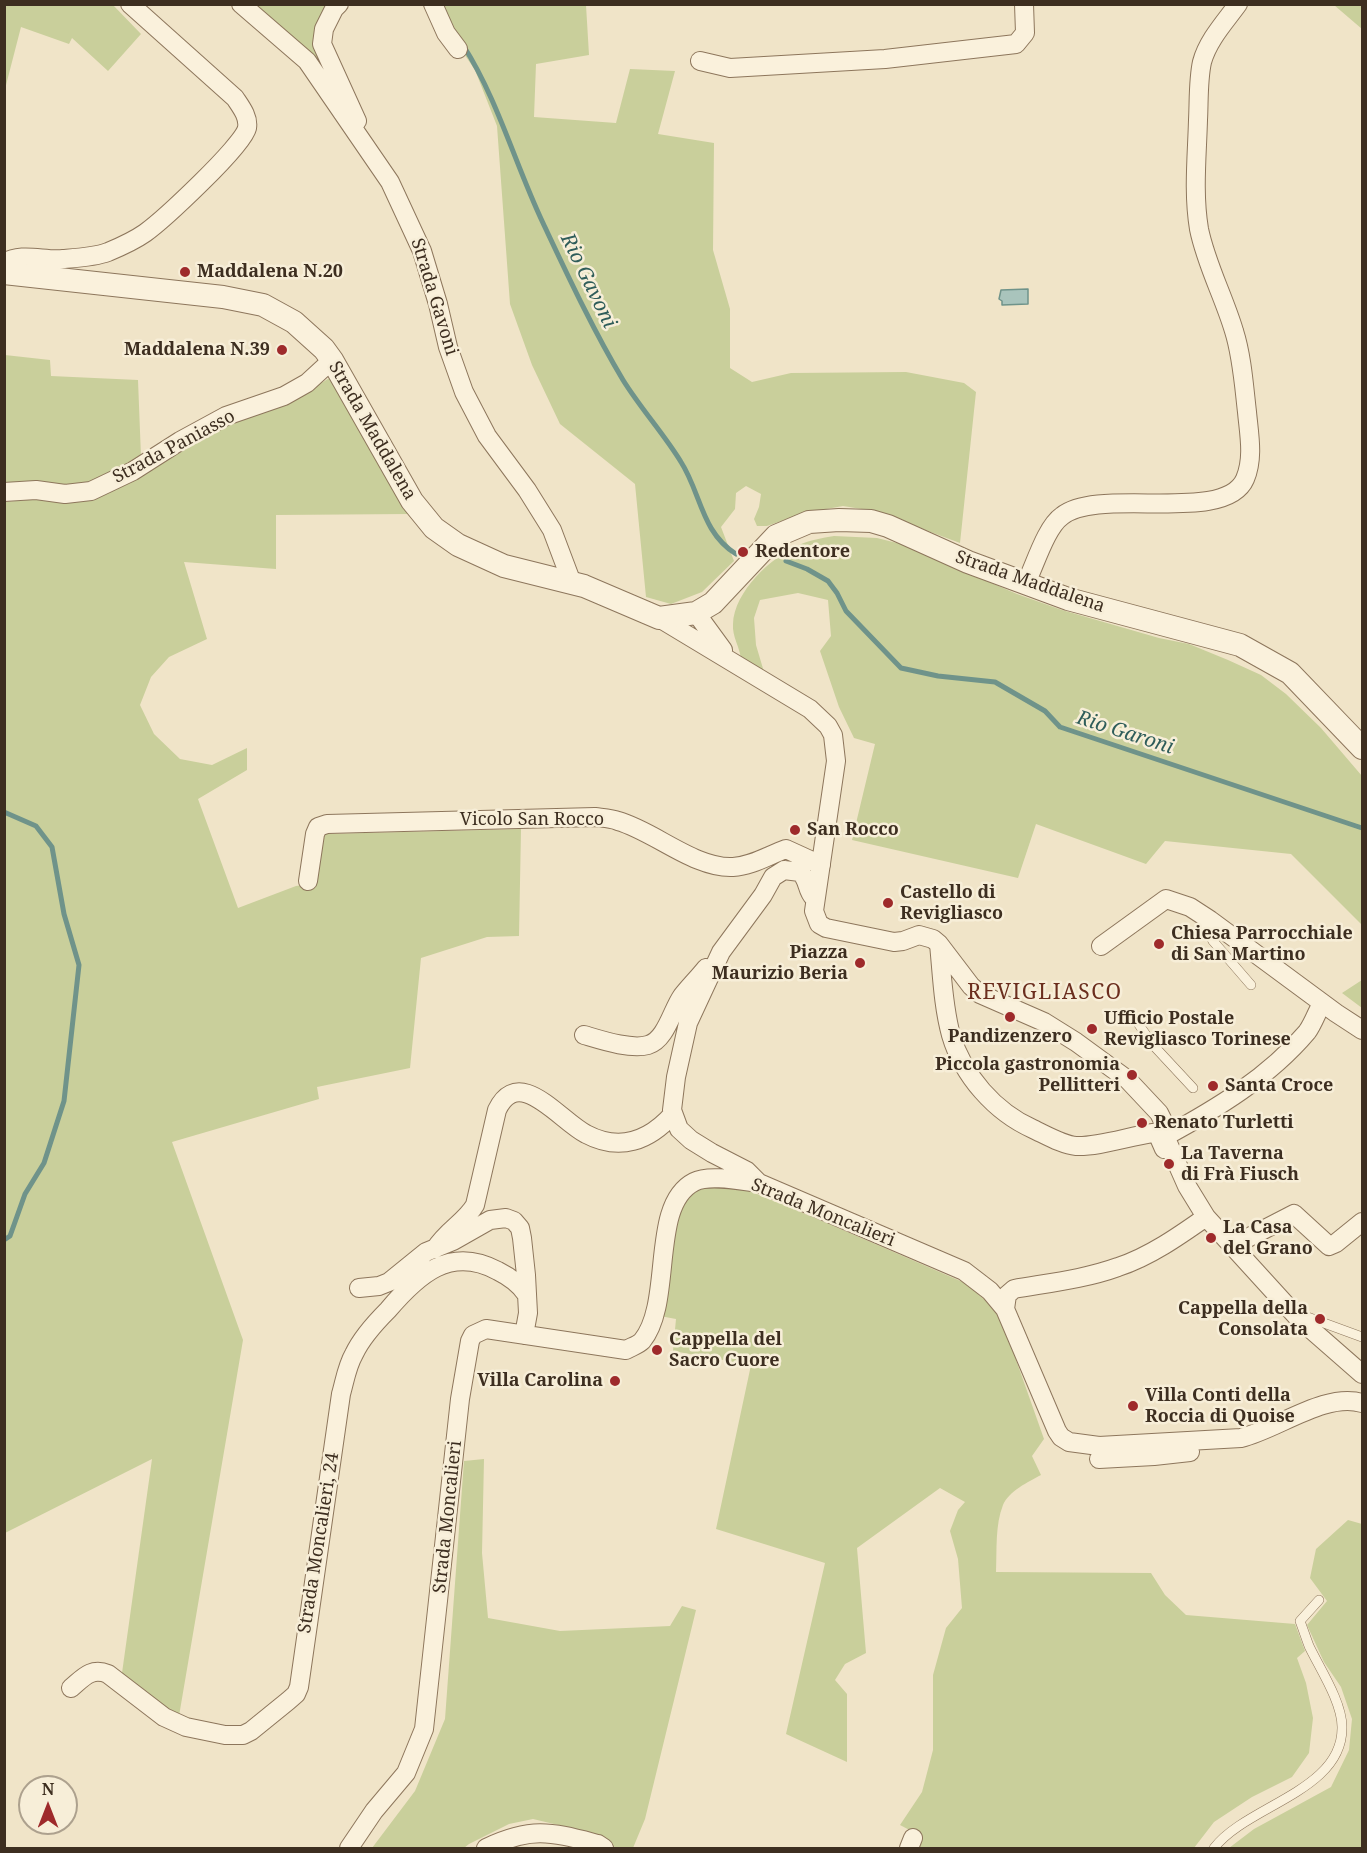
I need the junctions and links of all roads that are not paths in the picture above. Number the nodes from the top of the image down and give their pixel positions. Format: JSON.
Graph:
{"nodes":[{"id":1,"x":130,"y":4,"type":"edge"},
{"id":2,"x":241,"y":4,"type":"edge"},
{"id":3,"x":339,"y":4,"type":"edge"},
{"id":4,"x":433,"y":4,"type":"edge"},
{"id":5,"x":1024,"y":4,"type":"edge"},
{"id":6,"x":1238,"y":4,"type":"edge"},
{"id":7,"x":458,"y":49,"type":"dead end"},
{"id":8,"x":700,"y":62,"type":"dead end"},
{"id":9,"x":358,"y":135,"type":"junction"},
{"id":10,"x":4,"y":264,"type":"edge"},
{"id":11,"x":4,"y":273,"type":"edge"},
{"id":12,"x":332,"y":360,"type":"junction"},
{"id":13,"x":4,"y":492,"type":"edge"},
{"id":14,"x":572,"y":583,"type":"junction"},
{"id":15,"x":1026,"y":583,"type":"junction"},
{"id":16,"x":696,"y":613,"type":"junction"},
{"id":17,"x":659,"y":618,"type":"junction"},
{"id":18,"x":737,"y":664,"type":"junction"},
{"id":19,"x":1362,"y":748,"type":"edge"},
{"id":20,"x":821,"y":865,"type":"junction"},
{"id":21,"x":308,"y":881,"type":"dead end"},
{"id":22,"x":815,"y":903,"type":"junction"},
{"id":23,"x":1198,"y":913,"type":"junction"},
{"id":24,"x":936,"y":941,"type":"junction"},
{"id":25,"x":1101,"y":946,"type":"dead end"},
{"id":26,"x":722,"y":952,"type":"junction"},
{"id":27,"x":1251,"y":986,"type":"dead end"},
{"id":28,"x":1029,"y":1001,"type":"dead end"},
{"id":29,"x":1322,"y":1003,"type":"junction"},
{"id":30,"x":1133,"y":1016,"type":"dead end"},
{"id":31,"x":1362,"y":1017,"type":"edge"},
{"id":32,"x":1362,"y":1030,"type":"edge"},
{"id":33,"x":584,"y":1035,"type":"dead end"},
{"id":34,"x":1067,"y":1036,"type":"junction"},
{"id":35,"x":1193,"y":1088,"type":"dead end"},
{"id":36,"x":673,"y":1114,"type":"junction"},
{"id":37,"x":1166,"y":1136,"type":"junction"},
{"id":38,"x":759,"y":1183,"type":"junction"},
{"id":39,"x":1187,"y":1186,"type":"junction"},
{"id":40,"x":1206,"y":1217,"type":"junction"},
{"id":41,"x":1362,"y":1222,"type":"edge"},
{"id":42,"x":1232,"y":1246,"type":"junction"},
{"id":43,"x":435,"y":1249,"type":"junction"},
{"id":44,"x":359,"y":1288,"type":"dead end"},
{"id":45,"x":526,"y":1294,"type":"junction"},
{"id":46,"x":1005,"y":1309,"type":"junction"},
{"id":47,"x":1292,"y":1311,"type":"junction"},
{"id":48,"x":525,"y":1335,"type":"junction"},
{"id":49,"x":1362,"y":1337,"type":"edge"},
{"id":50,"x":1362,"y":1374,"type":"edge"},
{"id":51,"x":1362,"y":1403,"type":"edge"},
{"id":52,"x":1207,"y":1440,"type":"junction"},
{"id":53,"x":1099,"y":1459,"type":"dead end"},
{"id":54,"x":1319,"y":1600,"type":"dead end"},
{"id":55,"x":71,"y":1688,"type":"dead end"},
{"id":56,"x":349,"y":1848,"type":"edge"},
{"id":57,"x":486,"y":1848,"type":"edge"},
{"id":58,"x":604,"y":1848,"type":"edge"},
{"id":59,"x":1214,"y":1848,"type":"edge"}],
"edges":[{"from":1,"to":10,"type":"street"},
{"from":2,"to":9,"type":"street","name":"Strada Gavoni"},
{"from":3,"to":9,"type":"street"},
{"from":4,"to":7,"type":"street"},
{"from":5,"to":8,"type":"street"},
{"from":6,"to":15,"type":"street"},
{"from":9,"to":14,"type":"street","name":"Strada Gavoni"},
{"from":11,"to":12,"type":"street","name":"Strada Maddalena"},
{"from":12,"to":13,"type":"street","name":"Strada Paniasso"},
{"from":12,"to":14,"type":"street","name":"Strada Maddalena"},
{"from":14,"to":17,"type":"street","name":"Strada Maddalena"},
{"from":15,"to":16,"type":"street","name":"Strada Maddalena"},
{"from":15,"to":19,"type":"street","name":"Strada Maddalena"},
{"from":16,"to":17,"type":"street","name":"Strada Maddalena"},
{"from":16,"to":18,"type":"street","name":"Strada Maddalena"},
{"from":17,"to":18,"type":"street","name":"Strada Maddalena"},
{"from":18,"to":20,"type":"street","name":"Strada Maddalena"},
{"from":20,"to":21,"type":"street","name":"Vicolo San Rocco"},
{"from":20,"to":22,"type":"street","name":"Strada Maddalena"},
{"from":22,"to":24,"type":"street"},
{"from":22,"to":26,"type":"street"},
{"from":23,"to":25,"type":"street"},
{"from":23,"to":27,"type":"lane"},
{"from":23,"to":29,"type":"street"},
{"from":24,"to":34,"type":"street"},
{"from":24,"to":39,"type":"street"},
{"from":26,"to":33,"type":"street"},
{"from":26,"to":36,"type":"street"},
{"from":28,"to":34,"type":"street"},
{"from":29,"to":31,"type":"street"},
{"from":29,"to":32,"type":"street"},
{"from":29,"to":37,"type":"street"},
{"from":30,"to":35,"type":"lane"},
{"from":34,"to":37,"type":"street"},
{"from":36,"to":38,"type":"street"},
{"from":36,"to":43,"type":"street"},
{"from":37,"to":39,"type":"street"},
{"from":38,"to":46,"type":"street","name":"Strada Moncalieri"},
{"from":38,"to":48,"type":"street","name":"Strada Moncalieri"},
{"from":39,"to":40,"type":"street"},
{"from":40,"to":42,"type":"street"},
{"from":40,"to":46,"type":"street"},
{"from":41,"to":42,"type":"street"},
{"from":42,"to":47,"type":"street"},
{"from":43,"to":44,"type":"street"},
{"from":43,"to":45,"type":"street"},
{"from":45,"to":48,"type":"street"},
{"from":45,"to":55,"type":"street","name":"Strada Moncalieri, 24"},
{"from":46,"to":52,"type":"street","name":"Strada Moncalieri"},
{"from":47,"to":49,"type":"lane"},
{"from":47,"to":50,"type":"street"},
{"from":48,"to":56,"type":"street","name":"Strada Moncalieri"},
{"from":51,"to":52,"type":"street","name":"Strada Moncalieri"},
{"from":52,"to":53,"type":"street"},
{"from":54,"to":59,"type":"lane"},
{"from":57,"to":58,"type":"street"}]}
